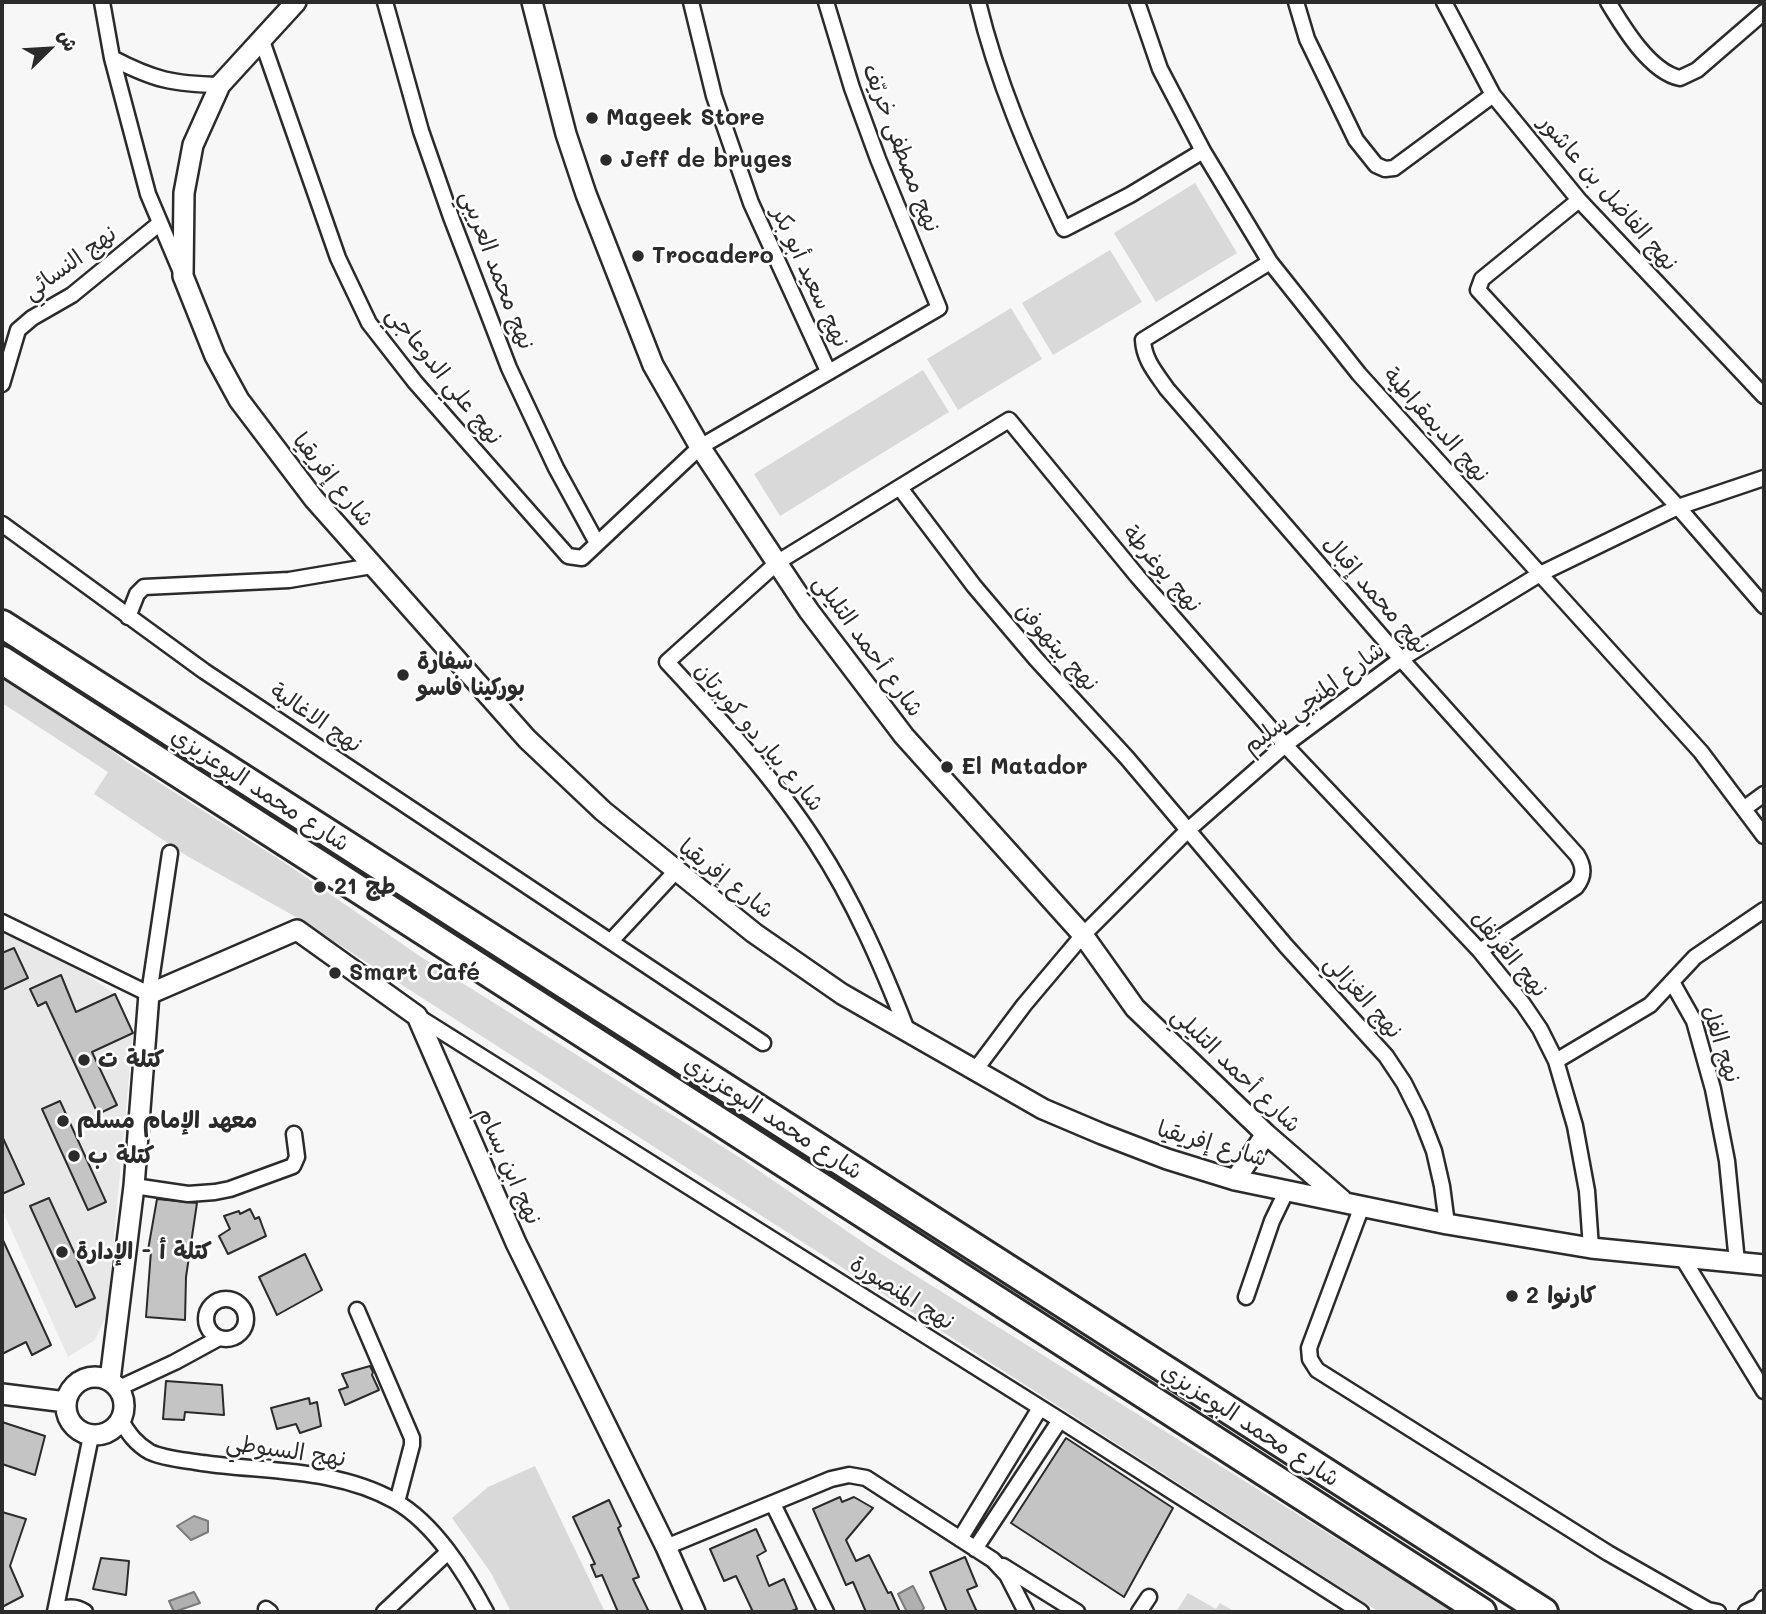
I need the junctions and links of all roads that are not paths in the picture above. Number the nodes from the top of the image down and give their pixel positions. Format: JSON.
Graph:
{"nodes":[{"id":1,"x":102,"y":2,"type":"edge"},
{"id":2,"x":385,"y":2,"type":"edge"},
{"id":3,"x":533,"y":2,"type":"edge"},
{"id":4,"x":691,"y":2,"type":"edge"},
{"id":5,"x":826,"y":2,"type":"edge"},
{"id":6,"x":978,"y":2,"type":"edge"},
{"id":7,"x":1137,"y":2,"type":"edge"},
{"id":8,"x":1296,"y":2,"type":"edge"},
{"id":9,"x":1444,"y":2,"type":"edge"},
{"id":10,"x":1608,"y":2,"type":"edge"},
{"id":11,"x":294,"y":3,"type":"edge"},
{"id":12,"x":1764,"y":12,"type":"edge"},
{"id":13,"x":261,"y":38,"type":"junction"},
{"id":14,"x":112,"y":58,"type":"junction"},
{"id":15,"x":220,"y":85,"type":"junction"},
{"id":16,"x":1493,"y":95,"type":"junction"},
{"id":17,"x":1203,"y":151,"type":"junction"},
{"id":18,"x":1579,"y":200,"type":"junction"},
{"id":19,"x":160,"y":223,"type":"junction"},
{"id":20,"x":1269,"y":262,"type":"junction"},
{"id":21,"x":183,"y":276,"type":"junction"},
{"id":22,"x":939,"y":308,"type":"joint"},
{"id":23,"x":828,"y":371,"type":"junction"},
{"id":24,"x":2,"y":384,"type":"edge"},
{"id":25,"x":1764,"y":396,"type":"edge"},
{"id":26,"x":1009,"y":420,"type":"joint"},
{"id":27,"x":700,"y":447,"type":"junction"},
{"id":28,"x":1764,"y":478,"type":"edge"},
{"id":29,"x":900,"y":488,"type":"junction"},
{"id":30,"x":1678,"y":508,"type":"junction"},
{"id":31,"x":2,"y":524,"type":"edge"},
{"id":32,"x":597,"y":542,"type":"junction"},
{"id":33,"x":778,"y":562,"type":"junction"},
{"id":34,"x":372,"y":566,"type":"junction"},
{"id":35,"x":1540,"y":574,"type":"junction"},
{"id":36,"x":1764,"y":606,"type":"edge"},
{"id":37,"x":128,"y":617,"type":"junction"},
{"id":38,"x":5,"y":624,"type":"edge"},
{"id":39,"x":1401,"y":659,"type":"junction"},
{"id":40,"x":2,"y":660,"type":"edge"},
{"id":41,"x":1285,"y":745,"type":"junction"},
{"id":42,"x":1764,"y":794,"type":"edge"},
{"id":43,"x":1745,"y":808,"type":"junction"},
{"id":44,"x":1188,"y":830,"type":"junction"},
{"id":45,"x":1764,"y":836,"type":"edge"},
{"id":46,"x":170,"y":853,"type":"dead end"},
{"id":47,"x":676,"y":871,"type":"junction"},
{"id":48,"x":1764,"y":910,"type":"edge"},
{"id":49,"x":2,"y":922,"type":"edge"},
{"id":50,"x":1083,"y":935,"type":"junction"},
{"id":51,"x":611,"y":941,"type":"junction"},
{"id":52,"x":1480,"y":951,"type":"junction"},
{"id":53,"x":1672,"y":982,"type":"junction"},
{"id":54,"x":149,"y":994,"type":"junction"},
{"id":55,"x":418,"y":1016,"type":"junction"},
{"id":56,"x":907,"y":1030,"type":"junction"},
{"id":57,"x":763,"y":1043,"type":"dead end"},
{"id":58,"x":1556,"y":1061,"type":"junction"},
{"id":59,"x":976,"y":1069,"type":"junction"},
{"id":60,"x":294,"y":1134,"type":"dead end"},
{"id":61,"x":1266,"y":1135,"type":"junction"},
{"id":62,"x":1235,"y":1180,"type":"junction"},
{"id":63,"x":134,"y":1186,"type":"junction"},
{"id":64,"x":1287,"y":1190,"type":"junction"},
{"id":65,"x":1354,"y":1204,"type":"junction"},
{"id":66,"x":1447,"y":1224,"type":"junction"},
{"id":67,"x":1591,"y":1248,"type":"junction"},
{"id":68,"x":1682,"y":1257,"type":"junction"},
{"id":69,"x":1737,"y":1262,"type":"junction"},
{"id":70,"x":1764,"y":1265,"type":"edge"},
{"id":71,"x":1246,"y":1297,"type":"dead end"},
{"id":72,"x":357,"y":1310,"type":"dead end"},
{"id":73,"x":219,"y":1338,"type":"dead end"},
{"id":74,"x":114,"y":1384,"type":"junction"},
{"id":75,"x":1764,"y":1391,"type":"edge"},
{"id":76,"x":2,"y":1394,"type":"edge"},
{"id":77,"x":66,"y":1402,"type":"junction"},
{"id":78,"x":1041,"y":1408,"type":"junction"},
{"id":79,"x":1060,"y":1420,"type":"junction"},
{"id":80,"x":121,"y":1421,"type":"junction"},
{"id":81,"x":92,"y":1436,"type":"junction"},
{"id":82,"x":397,"y":1502,"type":"junction"},
{"id":83,"x":773,"y":1504,"type":"junction"},
{"id":84,"x":960,"y":1539,"type":"junction"},
{"id":85,"x":666,"y":1547,"type":"junction"},
{"id":86,"x":975,"y":1549,"type":"junction"},
{"id":87,"x":448,"y":1552,"type":"junction"},
{"id":88,"x":993,"y":1560,"type":"junction"},
{"id":89,"x":1149,"y":1597,"type":"dead end"},
{"id":90,"x":1764,"y":1598,"type":"edge"},
{"id":91,"x":56,"y":1612,"type":"edge"},
{"id":92,"x":85,"y":1612,"type":"edge"},
{"id":93,"x":384,"y":1612,"type":"edge"},
{"id":94,"x":486,"y":1612,"type":"edge"},
{"id":95,"x":695,"y":1612,"type":"edge"},
{"id":96,"x":825,"y":1612,"type":"edge"},
{"id":97,"x":1026,"y":1612,"type":"edge"},
{"id":98,"x":1077,"y":1612,"type":"edge"},
{"id":99,"x":1139,"y":1612,"type":"edge"},
{"id":100,"x":1361,"y":1612,"type":"edge"},
{"id":101,"x":1482,"y":1612,"type":"edge"},
{"id":102,"x":1544,"y":1612,"type":"edge"},
{"id":103,"x":1718,"y":1612,"type":"edge"},
{"id":104,"x":1746,"y":1612,"type":"edge"}],
"edges":[{"from":1,"to":14,"type":"street"},
{"from":2,"to":32,"type":"street","name":"نهج محمد العريبي"},
{"from":3,"to":27,"type":"street","name":"شارع أحمد التليلي"},
{"from":4,"to":23,"type":"street","name":"نهج سعيد أبو بكر"},
{"from":5,"to":22,"type":"street","name":"نهج مصطفى خريّف"},
{"from":6,"to":17,"type":"street"},
{"from":7,"to":17,"type":"street","name":"نهج الديمقراطية"},
{"from":8,"to":16,"type":"street"},
{"from":9,"to":16,"type":"street","name":"نهج الفاضل بن عاشور"},
{"from":10,"to":12,"type":"street"},
{"from":11,"to":13,"type":"street","name":"شارع إفريقيا"},
{"from":13,"to":15,"type":"street","name":"شارع إفريقيا"},
{"from":13,"to":32,"type":"street","name":"نهج علي الدوعاجي"},
{"from":14,"to":15,"type":"street"},
{"from":14,"to":19,"type":"street"},
{"from":15,"to":21,"type":"street","name":"شارع إفريقيا"},
{"from":16,"to":18,"type":"street","name":"نهج الفاضل بن عاشور"},
{"from":17,"to":20,"type":"street","name":"نهج الديمقراطية"},
{"from":18,"to":25,"type":"street","name":"نهج الفاضل بن عاشور"},
{"from":18,"to":30,"type":"street"},
{"from":19,"to":21,"type":"street"},
{"from":19,"to":24,"type":"street","name":"نهج النسائي"},
{"from":20,"to":35,"type":"street","name":"نهج الديمقراطية"},
{"from":20,"to":39,"type":"street","name":"نهج محمد إقبال"},
{"from":21,"to":34,"type":"street","name":"شارع إفريقيا"},
{"from":22,"to":23,"type":"street","name":"نهج علي الدوعاجي"},
{"from":23,"to":27,"type":"street","name":"نهج علي الدوعاجي"},
{"from":26,"to":29,"type":"street","name":"شارع بيار دو كوبرتان"},
{"from":26,"to":41,"type":"street","name":"نهج يوغرطة"},
{"from":27,"to":32,"type":"street","name":"نهج علي الدوعاجي"},
{"from":27,"to":33,"type":"street","name":"شارع أحمد التليلي"},
{"from":28,"to":30,"type":"street","name":"شارع المنجي سليم"},
{"from":29,"to":33,"type":"street","name":"شارع بيار دو كوبرتان"},
{"from":29,"to":44,"type":"street","name":"نهج بيتهوفن"},
{"from":30,"to":35,"type":"street","name":"شارع المنجي سليم"},
{"from":30,"to":36,"type":"street"},
{"from":31,"to":37,"type":"street","name":"نهج الاغالبة"},
{"from":33,"to":50,"type":"street","name":"شارع أحمد التليلي"},
{"from":33,"to":56,"type":"street","name":"شارع بيار دو كوبرتان"},
{"from":34,"to":37,"type":"street"},
{"from":34,"to":47,"type":"street","name":"شارع إفريقيا"},
{"from":35,"to":39,"type":"street","name":"شارع المنجي سليم"},
{"from":35,"to":43,"type":"street","name":"نهج الديمقراطية"},
{"from":37,"to":51,"type":"street","name":"نهج الاغالبة"},
{"from":38,"to":102,"type":"highway","name":"شارع محمد البوعزيزي"},
{"from":39,"to":41,"type":"street","name":"شارع المنجي سليم"},
{"from":39,"to":52,"type":"street","name":"نهج محمد إقبال"},
{"from":40,"to":101,"type":"highway","name":"شارع محمد البوعزيزي"},
{"from":41,"to":44,"type":"street","name":"شارع المنجي سليم"},
{"from":41,"to":52,"type":"street","name":"نهج القرنفل"},
{"from":42,"to":43,"type":"street"},
{"from":43,"to":45,"type":"street","name":"نهج الديمقراطية"},
{"from":44,"to":50,"type":"street","name":"شارع المنجي سليم"},
{"from":44,"to":66,"type":"street","name":"نهج الغزالي"},
{"from":46,"to":54,"type":"street"},
{"from":47,"to":51,"type":"street"},
{"from":47,"to":56,"type":"street","name":"شارع إفريقيا"},
{"from":48,"to":53,"type":"street"},
{"from":49,"to":54,"type":"street"},
{"from":50,"to":59,"type":"street","name":"شارع المنجي سليم"},
{"from":50,"to":61,"type":"street","name":"شارع أحمد التليلي"},
{"from":51,"to":57,"type":"street","name":"نهج الاغالبة"},
{"from":52,"to":58,"type":"street","name":"نهج القرنفل"},
{"from":53,"to":58,"type":"street"},
{"from":53,"to":69,"type":"street","name":"نهج الفل"},
{"from":54,"to":55,"type":"street"},
{"from":54,"to":63,"type":"street"},
{"from":55,"to":78,"type":"street","name":"نهج المنصورة"},
{"from":55,"to":85,"type":"street","name":"نهج ابن بسام"},
{"from":56,"to":59,"type":"street","name":"شارع إفريقيا"},
{"from":58,"to":67,"type":"street","name":"نهج القرنفل"},
{"from":59,"to":62,"type":"street","name":"شارع إفريقيا"},
{"from":60,"to":63,"type":"street"},
{"from":61,"to":62,"type":"street"},
{"from":61,"to":65,"type":"street","name":"شارع أحمد التليلي"},
{"from":62,"to":64,"type":"street","name":"شارع إفريقيا"},
{"from":63,"to":74,"type":"street"},
{"from":64,"to":65,"type":"street","name":"شارع إفريقيا"},
{"from":64,"to":71,"type":"street"},
{"from":65,"to":66,"type":"street","name":"شارع إفريقيا"},
{"from":65,"to":103,"type":"street"},
{"from":66,"to":67,"type":"street","name":"شارع إفريقيا"},
{"from":67,"to":68,"type":"street","name":"شارع إفريقيا"},
{"from":68,"to":69,"type":"street","name":"شارع إفريقيا"},
{"from":68,"to":75,"type":"street"},
{"from":69,"to":70,"type":"street","name":"شارع إفريقيا"},
{"from":72,"to":82,"type":"street"},
{"from":73,"to":74,"type":"street"},
{"from":74,"to":77,"type":"street"},
{"from":74,"to":80,"type":"street"},
{"from":76,"to":77,"type":"street"},
{"from":77,"to":81,"type":"street"},
{"from":78,"to":79,"type":"street","name":"نهج المنصورة"},
{"from":78,"to":84,"type":"street"},
{"from":79,"to":86,"type":"street"},
{"from":79,"to":100,"type":"street","name":"نهج المنصورة"},
{"from":80,"to":81,"type":"street"},
{"from":80,"to":82,"type":"street","name":"نهج السيوطي"},
{"from":81,"to":91,"type":"street"},
{"from":82,"to":87,"type":"street","name":"نهج السيوطي"},
{"from":83,"to":84,"type":"street"},
{"from":83,"to":85,"type":"street"},
{"from":83,"to":96,"type":"street"},
{"from":84,"to":86,"type":"street"},
{"from":85,"to":95,"type":"street","name":"نهج ابن بسام"},
{"from":86,"to":88,"type":"street"},
{"from":87,"to":93,"type":"street"},
{"from":87,"to":94,"type":"street","name":"نهج السيوطي"},
{"from":88,"to":97,"type":"street"},
{"from":88,"to":98,"type":"street"},
{"from":89,"to":99,"type":"street"},
{"from":90,"to":104,"type":"street"},
{"from":91,"to":92,"type":"street"}]}
